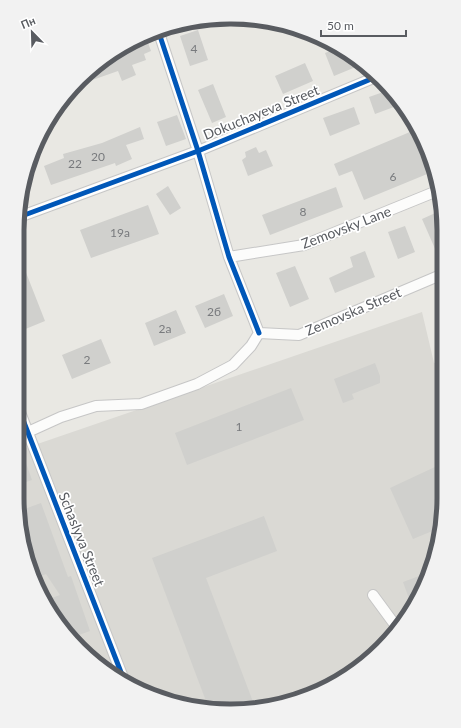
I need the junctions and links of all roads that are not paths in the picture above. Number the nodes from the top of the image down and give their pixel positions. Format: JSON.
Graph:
{"nodes":[{"id":1,"x":160,"y":37,"type":"edge"},
{"id":2,"x":371,"y":79,"type":"edge"},
{"id":3,"x":198,"y":151,"type":"junction"},
{"id":4,"x":433,"y":192,"type":"edge"},
{"id":5,"x":24,"y":215,"type":"edge"},
{"id":6,"x":229,"y":257,"type":"junction"},
{"id":7,"x":437,"y":276,"type":"edge"},
{"id":8,"x":259,"y":333,"type":"junction"},
{"id":9,"x":24,"y":423,"type":"edge"},
{"id":10,"x":28,"y":434,"type":"junction"},
{"id":11,"x":24,"y":435,"type":"edge"},
{"id":12,"x":373,"y":595,"type":"dead end"},
{"id":13,"x":394,"y":623,"type":"edge"},
{"id":14,"x":121,"y":672,"type":"edge"}],
"edges":[{"from":1,"to":3,"type":"street"},
{"from":2,"to":3,"type":"street","name":"Dokuchayeva Street"},
{"from":3,"to":5,"type":"street","name":"Dokuchayeva Street"},
{"from":3,"to":6,"type":"street"},
{"from":4,"to":6,"type":"street","name":"Zemovsky Lane"},
{"from":6,"to":8,"type":"street"},
{"from":7,"to":8,"type":"street","name":"Zemovska Street"},
{"from":8,"to":10,"type":"street"},
{"from":9,"to":10,"type":"street","name":"Schaslyva Street"},
{"from":10,"to":11,"type":"street"},
{"from":10,"to":14,"type":"street","name":"Schaslyva Street"},
{"from":12,"to":13,"type":"street"}]}
